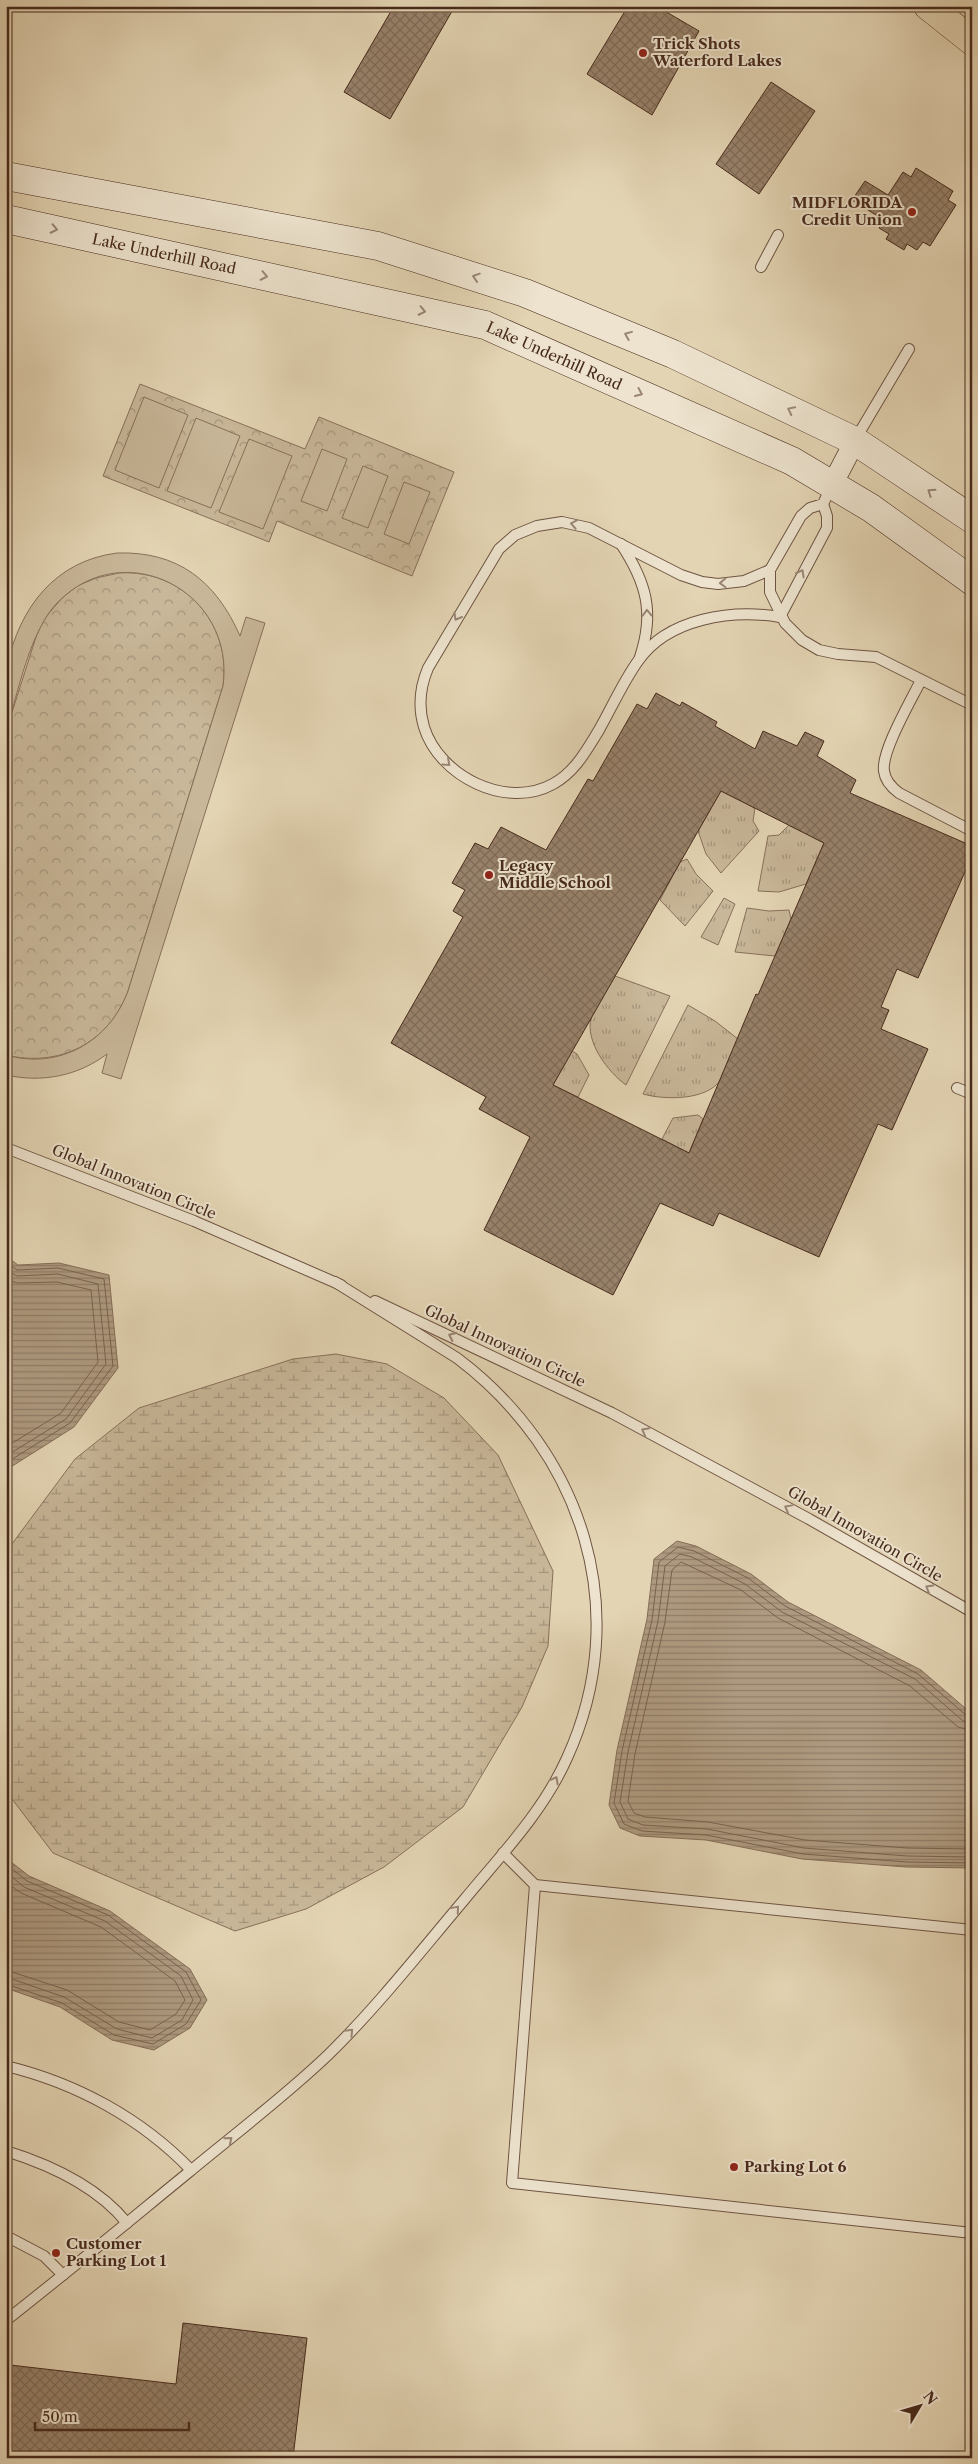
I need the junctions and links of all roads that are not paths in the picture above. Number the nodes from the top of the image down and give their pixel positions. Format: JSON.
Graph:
{"nodes":[{"id":1,"x":928,"y":6,"type":"edge"},
{"id":2,"x":972,"y":41,"type":"edge"},
{"id":3,"x":6,"y":176,"type":"edge"},
{"id":4,"x":6,"y":219,"type":"edge"},
{"id":5,"x":778,"y":235,"type":"dead end"},
{"id":6,"x":761,"y":267,"type":"dead end"},
{"id":7,"x":909,"y":349,"type":"dead end"},
{"id":8,"x":855,"y":441,"type":"junction"},
{"id":9,"x":828,"y":494,"type":"junction"},
{"id":10,"x":972,"y":520,"type":"edge"},
{"id":11,"x":620,"y":543,"type":"junction"},
{"id":12,"x":770,"y":570,"type":"junction"},
{"id":13,"x":972,"y":581,"type":"edge"},
{"id":14,"x":780,"y":617,"type":"junction"},
{"id":15,"x":638,"y":660,"type":"junction"},
{"id":16,"x":921,"y":680,"type":"junction"},
{"id":17,"x":972,"y":705,"type":"edge"},
{"id":18,"x":972,"y":831,"type":"edge"},
{"id":19,"x":957,"y":1088,"type":"dead end"},
{"id":20,"x":972,"y":1094,"type":"edge"},
{"id":21,"x":6,"y":1148,"type":"edge"},
{"id":22,"x":335,"y":1282,"type":"junction"},
{"id":23,"x":972,"y":1612,"type":"edge"},
{"id":24,"x":503,"y":1853,"type":"junction"},
{"id":25,"x":535,"y":1884,"type":"junction"},
{"id":26,"x":972,"y":1930,"type":"edge"},
{"id":27,"x":6,"y":2066,"type":"edge"},
{"id":28,"x":6,"y":2151,"type":"edge"},
{"id":29,"x":191,"y":2170,"type":"junction"},
{"id":30,"x":127,"y":2223,"type":"junction"},
{"id":31,"x":972,"y":2233,"type":"edge"},
{"id":32,"x":6,"y":2236,"type":"edge"},
{"id":33,"x":63,"y":2275,"type":"junction"},
{"id":34,"x":6,"y":2316,"type":"edge"}],
"edges":[{"from":1,"to":2,"type":"highway"},
{"from":8,"to":3,"type":"street","one_way":true},
{"from":4,"to":9,"type":"street","name":"Lake Underhill Road","one_way":true},
{"from":5,"to":6,"type":"lane"},
{"from":7,"to":8,"type":"lane"},
{"from":8,"to":9,"type":"street"},
{"from":10,"to":8,"type":"street","one_way":true},
{"from":9,"to":12,"type":"lane"},
{"from":9,"to":13,"type":"street","name":"Lake Underhill Road"},
{"from":14,"to":9,"type":"lane","one_way":true},
{"from":12,"to":11,"type":"lane","one_way":true},
{"from":15,"to":11,"type":"lane","one_way":true},
{"from":11,"to":15,"type":"lane","one_way":true},
{"from":12,"to":14,"type":"lane"},
{"from":14,"to":15,"type":"lane"},
{"from":14,"to":16,"type":"lane"},
{"from":16,"to":17,"type":"lane"},
{"from":16,"to":18,"type":"lane"},
{"from":19,"to":20,"type":"lane"},
{"from":21,"to":22,"type":"lane","name":"Global Innovation Circle"},
{"from":23,"to":22,"type":"lane","name":"Global Innovation Circle","one_way":true},
{"from":24,"to":22,"type":"lane","one_way":true},
{"from":24,"to":25,"type":"lane"},
{"from":29,"to":24,"type":"lane","one_way":true},
{"from":25,"to":26,"type":"lane"},
{"from":25,"to":31,"type":"lane"},
{"from":27,"to":29,"type":"lane"},
{"from":28,"to":30,"type":"lane"},
{"from":29,"to":30,"type":"lane"},
{"from":30,"to":33,"type":"lane"},
{"from":32,"to":33,"type":"lane"},
{"from":33,"to":34,"type":"lane"}]}
